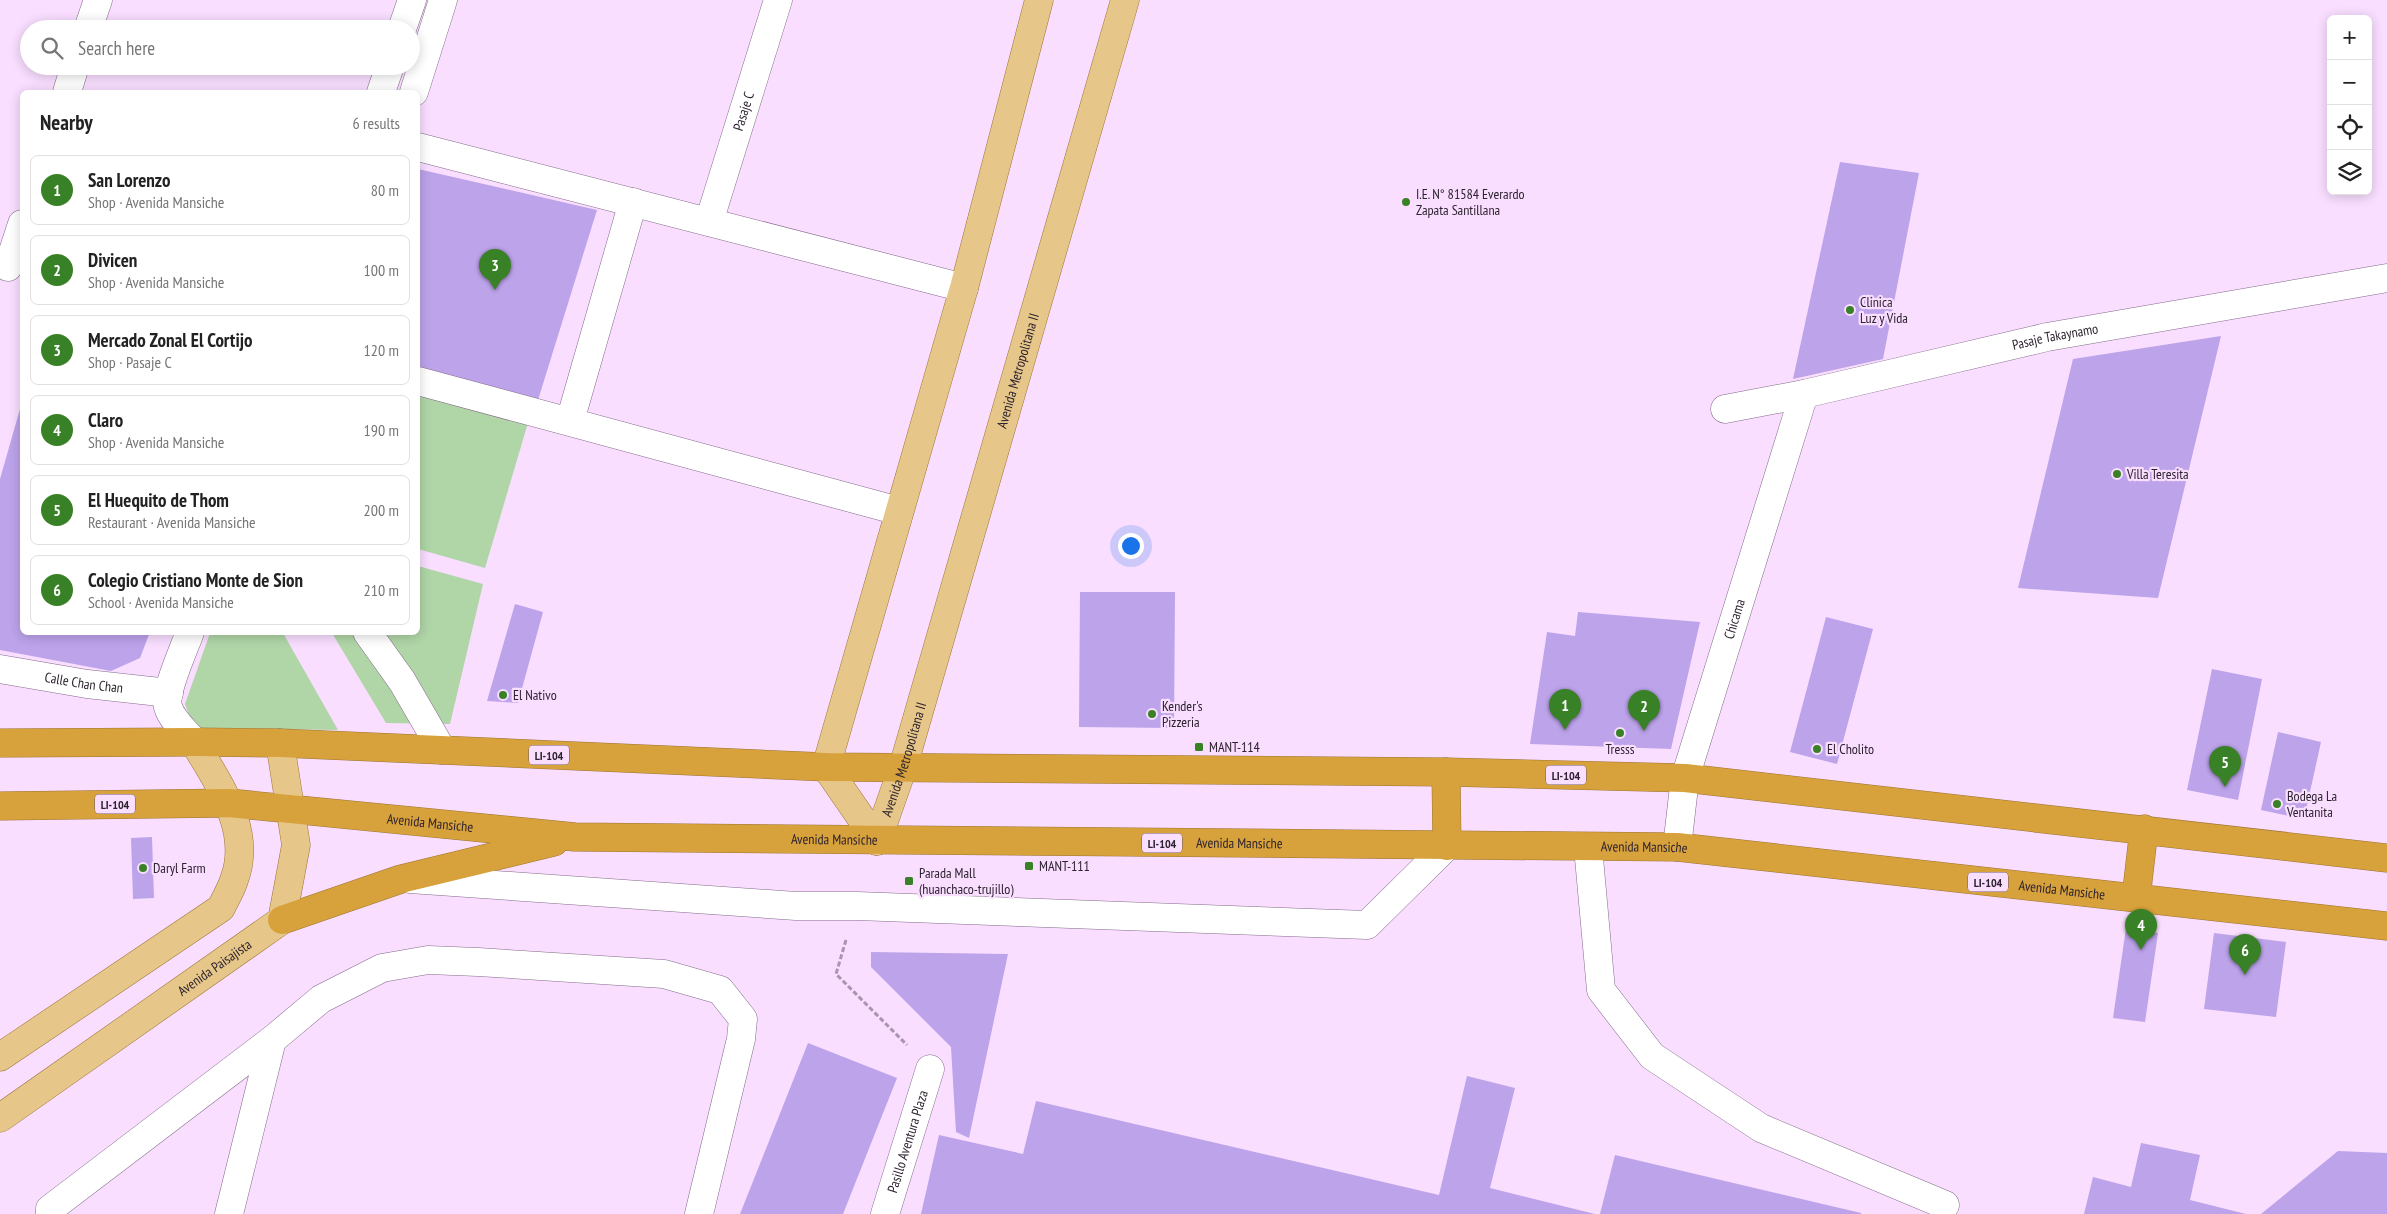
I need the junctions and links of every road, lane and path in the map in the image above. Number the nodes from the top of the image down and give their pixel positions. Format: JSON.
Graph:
{"nodes":[{"id":1,"x":98,"y":0,"type":"edge"},
{"id":2,"x":412,"y":0,"type":"edge"},
{"id":3,"x":443,"y":0,"type":"edge"},
{"id":4,"x":778,"y":0,"type":"edge"},
{"id":5,"x":1039,"y":0,"type":"edge"},
{"id":6,"x":1125,"y":0,"type":"edge"},
{"id":7,"x":91,"y":20,"type":"edge"},
{"id":8,"x":405,"y":20,"type":"edge"},
{"id":9,"x":420,"y":73,"type":"edge"},
{"id":10,"x":73,"y":75,"type":"edge"},
{"id":11,"x":387,"y":75,"type":"edge"},
{"id":12,"x":419,"y":75,"type":"edge"},
{"id":13,"x":68,"y":90,"type":"edge"},
{"id":14,"x":382,"y":90,"type":"edge"},
{"id":15,"x":415,"y":90,"type":"edge"},
{"id":16,"x":420,"y":148,"type":"edge"},
{"id":17,"x":633,"y":202,"type":"junction"},
{"id":18,"x":709,"y":222,"type":"junction"},
{"id":19,"x":20,"y":231,"type":"edge"},
{"id":20,"x":10,"y":267,"type":"edge"},
{"id":21,"x":2387,"y":278,"type":"edge"},
{"id":22,"x":964,"y":288,"type":"junction"},
{"id":23,"x":420,"y":382,"type":"edge"},
{"id":24,"x":1804,"y":394,"type":"junction"},
{"id":25,"x":1725,"y":409,"type":"dead end"},
{"id":26,"x":570,"y":421,"type":"junction"},
{"id":27,"x":899,"y":511,"type":"junction"},
{"id":28,"x":189,"y":635,"type":"edge"},
{"id":29,"x":369,"y":635,"type":"edge"},
{"id":30,"x":0,"y":669,"type":"edge"},
{"id":31,"x":169,"y":693,"type":"junction"},
{"id":32,"x":194,"y":742,"type":"junction"},
{"id":33,"x":0,"y":743,"type":"edge"},
{"id":34,"x":280,"y":743,"type":"junction"},
{"id":35,"x":442,"y":750,"type":"junction"},
{"id":36,"x":826,"y":767,"type":"junction"},
{"id":37,"x":903,"y":767,"type":"junction"},
{"id":38,"x":1446,"y":772,"type":"junction"},
{"id":39,"x":1685,"y":778,"type":"junction"},
{"id":40,"x":229,"y":803,"type":"junction"},
{"id":41,"x":0,"y":806,"type":"edge"},
{"id":42,"x":291,"y":808,"type":"junction"},
{"id":43,"x":2144,"y":829,"type":"junction"},
{"id":44,"x":575,"y":838,"type":"junction"},
{"id":45,"x":877,"y":841,"type":"junction"},
{"id":46,"x":1447,"y":846,"type":"junction"},
{"id":47,"x":1588,"y":847,"type":"junction"},
{"id":48,"x":1677,"y":847,"type":"junction"},
{"id":49,"x":2387,"y":858,"type":"edge"},
{"id":50,"x":401,"y":879,"type":"junction"},
{"id":51,"x":2136,"y":898,"type":"junction"},
{"id":52,"x":282,"y":920,"type":"junction"},
{"id":53,"x":2387,"y":926,"type":"edge"},
{"id":54,"x":272,"y":1040,"type":"junction"},
{"id":55,"x":0,"y":1056,"type":"edge"},
{"id":56,"x":930,"y":1069,"type":"dead end"},
{"id":57,"x":0,"y":1118,"type":"edge"},
{"id":58,"x":1945,"y":1205,"type":"dead end"},
{"id":59,"x":50,"y":1214,"type":"edge"},
{"id":60,"x":229,"y":1214,"type":"edge"},
{"id":61,"x":699,"y":1214,"type":"edge"},
{"id":62,"x":885,"y":1214,"type":"edge"}],
"edges":[{"from":1,"to":7,"type":"street"},
{"from":2,"to":8,"type":"street"},
{"from":3,"to":9,"type":"street"},
{"from":4,"to":18,"type":"street","name":"Pasaje C"},
{"from":5,"to":22,"type":"main road"},
{"from":6,"to":37,"type":"main road","name":"Avenida Metropolitana II"},
{"from":10,"to":13,"type":"street"},
{"from":11,"to":14,"type":"street"},
{"from":12,"to":15,"type":"street"},
{"from":16,"to":17,"type":"street"},
{"from":17,"to":18,"type":"street"},
{"from":17,"to":26,"type":"street"},
{"from":18,"to":22,"type":"street"},
{"from":19,"to":20,"type":"street"},
{"from":21,"to":24,"type":"street","name":"Pasaje Takaynamo"},
{"from":22,"to":27,"type":"main road"},
{"from":23,"to":26,"type":"street"},
{"from":24,"to":25,"type":"street","name":"Pasaje Takaynamo"},
{"from":24,"to":39,"type":"street","name":"Chicama"},
{"from":26,"to":27,"type":"street"},
{"from":27,"to":36,"type":"main road"},
{"from":28,"to":31,"type":"street"},
{"from":29,"to":35,"type":"street"},
{"from":30,"to":31,"type":"street","name":"Calle Chan Chan"},
{"from":31,"to":32,"type":"street"},
{"from":32,"to":33,"type":"highway","number":"LI-104"},
{"from":32,"to":34,"type":"highway","number":"LI-104"},
{"from":32,"to":40,"type":"main road"},
{"from":34,"to":35,"type":"highway","number":"LI-104"},
{"from":34,"to":42,"type":"main road"},
{"from":35,"to":36,"type":"highway","number":"LI-104"},
{"from":36,"to":37,"type":"highway","number":"LI-104"},
{"from":36,"to":45,"type":"main road","name":"Avenida Metropolitana II"},
{"from":37,"to":38,"type":"highway","number":"LI-104"},
{"from":37,"to":45,"type":"main road","name":"Avenida Metropolitana II"},
{"from":38,"to":39,"type":"highway","number":"LI-104"},
{"from":38,"to":46,"type":"highway"},
{"from":39,"to":43,"type":"highway","number":"LI-104"},
{"from":39,"to":48,"type":"street","name":"Chicama"},
{"from":40,"to":41,"type":"highway","name":"Avenida Mansiche","number":"LI-104"},
{"from":40,"to":42,"type":"highway","name":"Avenida Mansiche","number":"LI-104"},
{"from":40,"to":55,"type":"main road"},
{"from":42,"to":44,"type":"highway","name":"Avenida Mansiche","number":"LI-104"},
{"from":42,"to":52,"type":"main road"},
{"from":43,"to":49,"type":"highway","number":"LI-104"},
{"from":43,"to":51,"type":"highway"},
{"from":44,"to":45,"type":"highway","name":"Avenida Mansiche","number":"LI-104"},
{"from":44,"to":50,"type":"highway"},
{"from":45,"to":46,"type":"highway","name":"Avenida Mansiche","number":"LI-104"},
{"from":46,"to":47,"type":"highway","name":"Avenida Mansiche","number":"LI-104"},
{"from":46,"to":50,"type":"street"},
{"from":47,"to":48,"type":"highway","name":"Avenida Mansiche","number":"LI-104"},
{"from":47,"to":58,"type":"street"},
{"from":48,"to":51,"type":"highway","name":"Avenida Mansiche","number":"LI-104"},
{"from":50,"to":52,"type":"highway"},
{"from":51,"to":53,"type":"highway","name":"Avenida Mansiche","number":"LI-104"},
{"from":52,"to":57,"type":"main road","name":"Avenida Paisajista"},
{"from":54,"to":59,"type":"street"},
{"from":54,"to":60,"type":"street"},
{"from":54,"to":61,"type":"street"},
{"from":56,"to":62,"type":"street","name":"Pasillo Aventura Plaza"}]}
